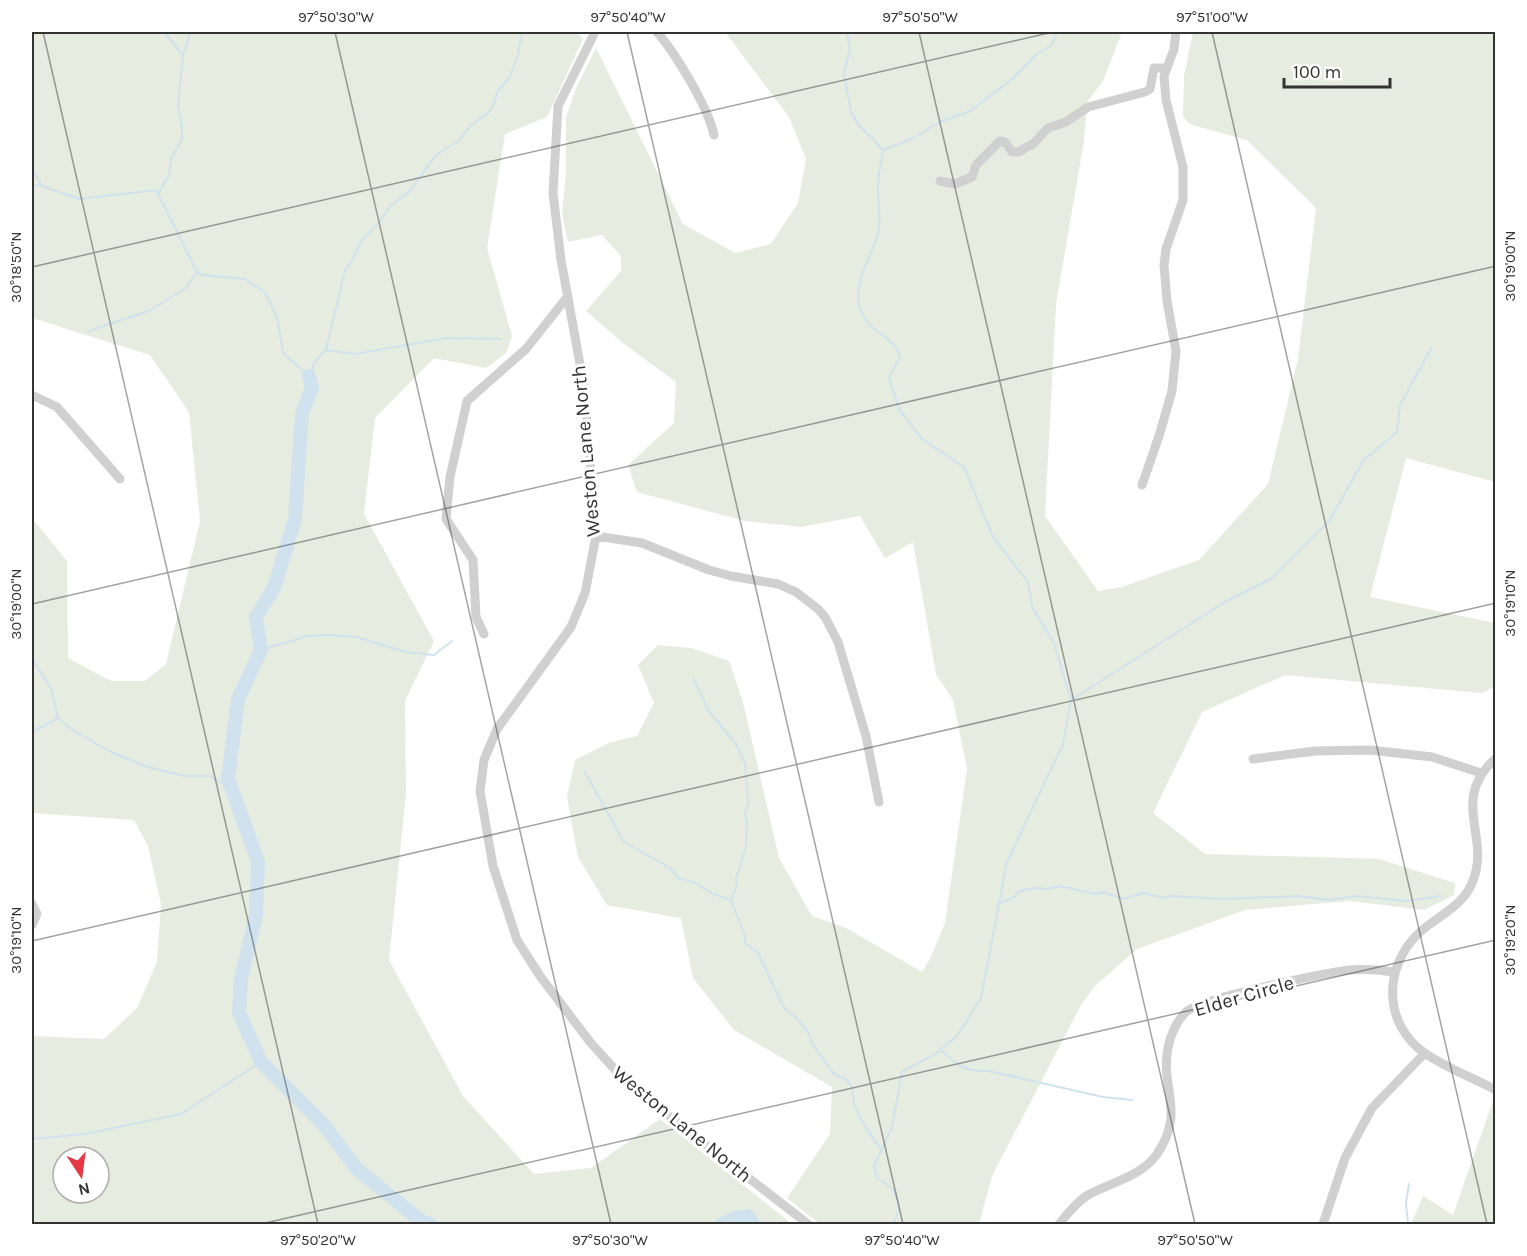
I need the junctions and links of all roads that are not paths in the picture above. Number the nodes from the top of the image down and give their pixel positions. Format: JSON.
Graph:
{"nodes":[{"id":1,"x":595,"y":32,"type":"edge"},
{"id":2,"x":657,"y":32,"type":"edge"},
{"id":3,"x":1176,"y":32,"type":"edge"},
{"id":4,"x":1167,"y":68,"type":"junction"},
{"id":5,"x":714,"y":135,"type":"dead end"},
{"id":6,"x":940,"y":181,"type":"dead end"},
{"id":7,"x":568,"y":296,"type":"junction"},
{"id":8,"x":32,"y":395,"type":"edge"},
{"id":9,"x":120,"y":479,"type":"dead end"},
{"id":10,"x":1142,"y":485,"type":"dead end"},
{"id":11,"x":596,"y":536,"type":"junction"},
{"id":12,"x":484,"y":634,"type":"dead end"},
{"id":13,"x":1496,"y":758,"type":"edge"},
{"id":14,"x":1253,"y":759,"type":"dead end"},
{"id":15,"x":1481,"y":773,"type":"junction"},
{"id":16,"x":879,"y":802,"type":"dead end"},
{"id":17,"x":32,"y":904,"type":"edge"},
{"id":18,"x":32,"y":925,"type":"edge"},
{"id":19,"x":1394,"y":972,"type":"junction"},
{"id":20,"x":1425,"y":1053,"type":"junction"},
{"id":21,"x":1496,"y":1090,"type":"edge"},
{"id":22,"x":808,"y":1224,"type":"edge"},
{"id":23,"x":1059,"y":1224,"type":"edge"},
{"id":24,"x":1323,"y":1224,"type":"edge"}],
"edges":[{"from":1,"to":7,"type":"street","name":"Weston Lane North"},
{"from":2,"to":5,"type":"street"},
{"from":3,"to":4,"type":"street"},
{"from":4,"to":6,"type":"street"},
{"from":4,"to":10,"type":"street"},
{"from":7,"to":11,"type":"street","name":"Weston Lane North"},
{"from":7,"to":12,"type":"street"},
{"from":8,"to":9,"type":"street"},
{"from":11,"to":16,"type":"street"},
{"from":11,"to":22,"type":"street","name":"Weston Lane North"},
{"from":13,"to":15,"type":"street"},
{"from":14,"to":15,"type":"street"},
{"from":15,"to":19,"type":"street"},
{"from":17,"to":18,"type":"street"},
{"from":19,"to":20,"type":"street"},
{"from":19,"to":23,"type":"street","name":"Elder Circle"},
{"from":20,"to":21,"type":"street"},
{"from":20,"to":24,"type":"street"}]}
